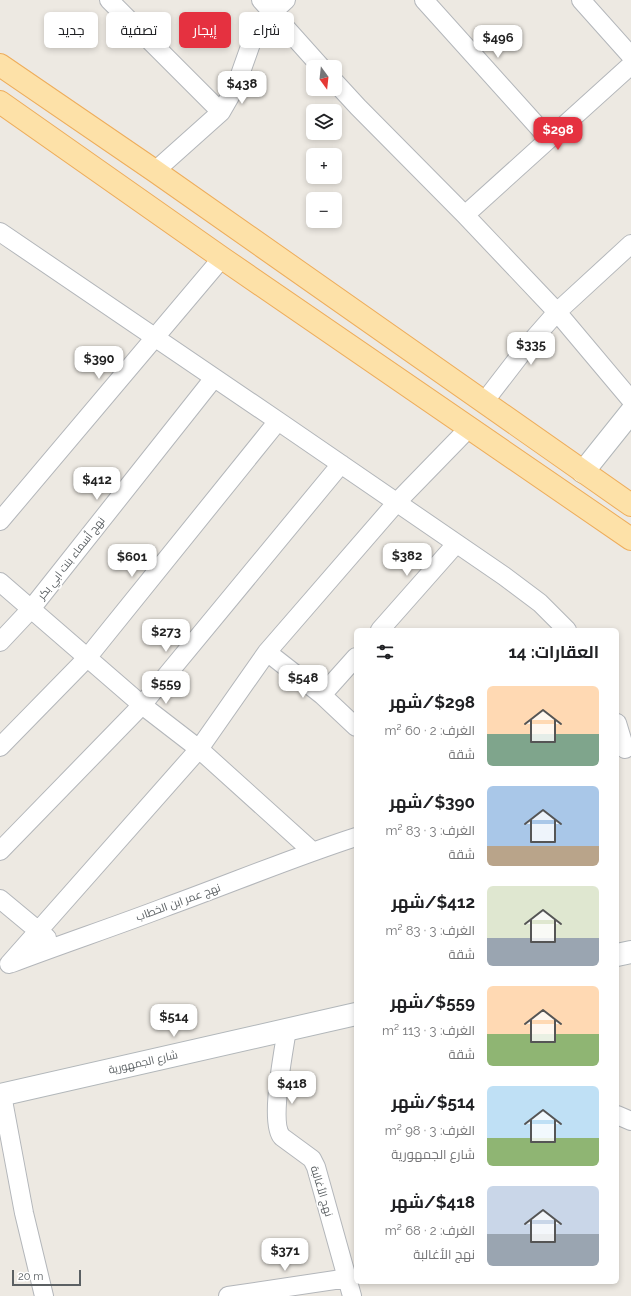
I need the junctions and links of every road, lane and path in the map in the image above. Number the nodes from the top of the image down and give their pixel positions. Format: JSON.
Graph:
{"nodes":[{"id":1,"x":109,"y":0,"type":"edge"},
{"id":2,"x":286,"y":0,"type":"edge"},
{"id":3,"x":424,"y":0,"type":"edge"},
{"id":4,"x":581,"y":0,"type":"edge"},
{"id":5,"x":266,"y":6,"type":"edge"},
{"id":6,"x":631,"y":56,"type":"edge"},
{"id":7,"x":316,"y":60,"type":"edge"},
{"id":8,"x":0,"y":65,"type":"edge"},
{"id":9,"x":631,"y":65,"type":"edge"},
{"id":10,"x":342,"y":90,"type":"edge"},
{"id":11,"x":0,"y":102,"type":"edge"},
{"id":12,"x":221,"y":112,"type":"junction"},
{"id":13,"x":549,"y":139,"type":"junction"},
{"id":14,"x":155,"y":171,"type":"junction"},
{"id":15,"x":465,"y":215,"type":"junction"},
{"id":16,"x":0,"y":232,"type":"edge"},
{"id":17,"x":631,"y":244,"type":"edge"},
{"id":18,"x":222,"y":258,"type":"junction"},
{"id":19,"x":557,"y":312,"type":"junction"},
{"id":20,"x":155,"y":337,"type":"junction"},
{"id":21,"x":214,"y":378,"type":"junction"},
{"id":22,"x":631,"y":400,"type":"edge"},
{"id":23,"x":484,"y":402,"type":"junction"},
{"id":24,"x":631,"y":412,"type":"edge"},
{"id":25,"x":278,"y":421,"type":"junction"},
{"id":26,"x":470,"y":428,"type":"junction"},
{"id":27,"x":341,"y":464,"type":"junction"},
{"id":28,"x":583,"y":472,"type":"junction"},
{"id":29,"x":397,"y":502,"type":"junction"},
{"id":30,"x":631,"y":505,"type":"edge"},
{"id":31,"x":0,"y":521,"type":"edge"},
{"id":32,"x":631,"y":539,"type":"edge"},
{"id":33,"x":456,"y":544,"type":"junction"},
{"id":34,"x":0,"y":582,"type":"edge"},
{"id":35,"x":31,"y":609,"type":"junction"},
{"id":36,"x":382,"y":628,"type":"edge"},
{"id":37,"x":565,"y":628,"type":"edge"},
{"id":38,"x":0,"y":642,"type":"edge"},
{"id":39,"x":267,"y":652,"type":"junction"},
{"id":40,"x":87,"y":658,"type":"junction"},
{"id":41,"x":354,"y":659,"type":"edge"},
{"id":42,"x":322,"y":695,"type":"junction"},
{"id":43,"x":142,"y":705,"type":"junction"},
{"id":44,"x":354,"y":725,"type":"edge"},
{"id":45,"x":619,"y":732,"type":"edge"},
{"id":46,"x":0,"y":747,"type":"edge"},
{"id":47,"x":199,"y":749,"type":"junction"},
{"id":48,"x":624,"y":754,"type":"edge"},
{"id":49,"x":354,"y":838,"type":"edge"},
{"id":50,"x":0,"y":851,"type":"edge"},
{"id":51,"x":312,"y":851,"type":"junction"},
{"id":52,"x":0,"y":899,"type":"edge"},
{"id":53,"x":38,"y":931,"type":"junction"},
{"id":54,"x":56,"y":946,"type":"junction"},
{"id":55,"x":631,"y":952,"type":"edge"},
{"id":56,"x":619,"y":955,"type":"edge"},
{"id":57,"x":5,"y":966,"type":"edge"},
{"id":58,"x":354,"y":1014,"type":"edge"},
{"id":59,"x":287,"y":1029,"type":"junction"},
{"id":60,"x":1,"y":1095,"type":"edge"},
{"id":61,"x":619,"y":1116,"type":"edge"},
{"id":62,"x":631,"y":1121,"type":"edge"},
{"id":63,"x":348,"y":1278,"type":"junction"},
{"id":64,"x":44,"y":1296,"type":"edge"},
{"id":65,"x":228,"y":1296,"type":"edge"},
{"id":66,"x":352,"y":1296,"type":"edge"}],
"edges":[{"from":1,"to":12,"type":"street"},
{"from":2,"to":5,"type":"street"},
{"from":3,"to":13,"type":"street"},
{"from":4,"to":6,"type":"street"},
{"from":5,"to":7,"type":"street"},
{"from":5,"to":12,"type":"street"},
{"from":8,"to":14,"type":"main road"},
{"from":9,"to":13,"type":"street"},
{"from":10,"to":15,"type":"street"},
{"from":11,"to":18,"type":"main road"},
{"from":12,"to":14,"type":"street"},
{"from":13,"to":15,"type":"street"},
{"from":14,"to":23,"type":"main road"},
{"from":15,"to":19,"type":"street"},
{"from":16,"to":20,"type":"street"},
{"from":17,"to":19,"type":"street"},
{"from":18,"to":20,"type":"street"},
{"from":18,"to":26,"type":"main road"},
{"from":19,"to":22,"type":"street"},
{"from":19,"to":23,"type":"street"},
{"from":20,"to":21,"type":"street"},
{"from":20,"to":31,"type":"street"},
{"from":21,"to":25,"type":"street"},
{"from":21,"to":35,"type":"street","name":"نهج أسماء بنت ابي بكر"},
{"from":23,"to":28,"type":"main road"},
{"from":24,"to":28,"type":"main road"},
{"from":25,"to":27,"type":"street"},
{"from":25,"to":40,"type":"street"},
{"from":26,"to":29,"type":"street"},
{"from":26,"to":32,"type":"main road"},
{"from":27,"to":29,"type":"street"},
{"from":27,"to":43,"type":"street"},
{"from":28,"to":30,"type":"main road"},
{"from":29,"to":33,"type":"street"},
{"from":29,"to":39,"type":"street"},
{"from":33,"to":36,"type":"street"},
{"from":33,"to":37,"type":"street"},
{"from":34,"to":35,"type":"street"},
{"from":35,"to":38,"type":"street","name":"نهج أسماء بنت ابي بكر"},
{"from":35,"to":40,"type":"street"},
{"from":39,"to":42,"type":"street"},
{"from":39,"to":47,"type":"street"},
{"from":40,"to":43,"type":"street"},
{"from":40,"to":46,"type":"street"},
{"from":41,"to":42,"type":"street"},
{"from":42,"to":44,"type":"street"},
{"from":43,"to":47,"type":"street"},
{"from":43,"to":50,"type":"street"},
{"from":45,"to":48,"type":"street"},
{"from":47,"to":51,"type":"street"},
{"from":47,"to":53,"type":"street"},
{"from":49,"to":51,"type":"street","name":"نهج عمر ابن الخطاب"},
{"from":51,"to":54,"type":"street","name":"نهج عمر ابن الخطاب"},
{"from":52,"to":53,"type":"street"},
{"from":53,"to":54,"type":"street"},
{"from":53,"to":57,"type":"street"},
{"from":54,"to":57,"type":"street","name":"نهج عمر ابن الخطاب"},
{"from":55,"to":56,"type":"main road"},
{"from":58,"to":59,"type":"main road","name":"شارع الجمهورية"},
{"from":59,"to":60,"type":"main road","name":"شارع الجمهورية"},
{"from":59,"to":63,"type":"street","name":"نهج الأغالبة"},
{"from":60,"to":64,"type":"street"},
{"from":61,"to":62,"type":"street"},
{"from":63,"to":65,"type":"street"},
{"from":63,"to":66,"type":"street","name":"نهج الأغالبة"}]}
